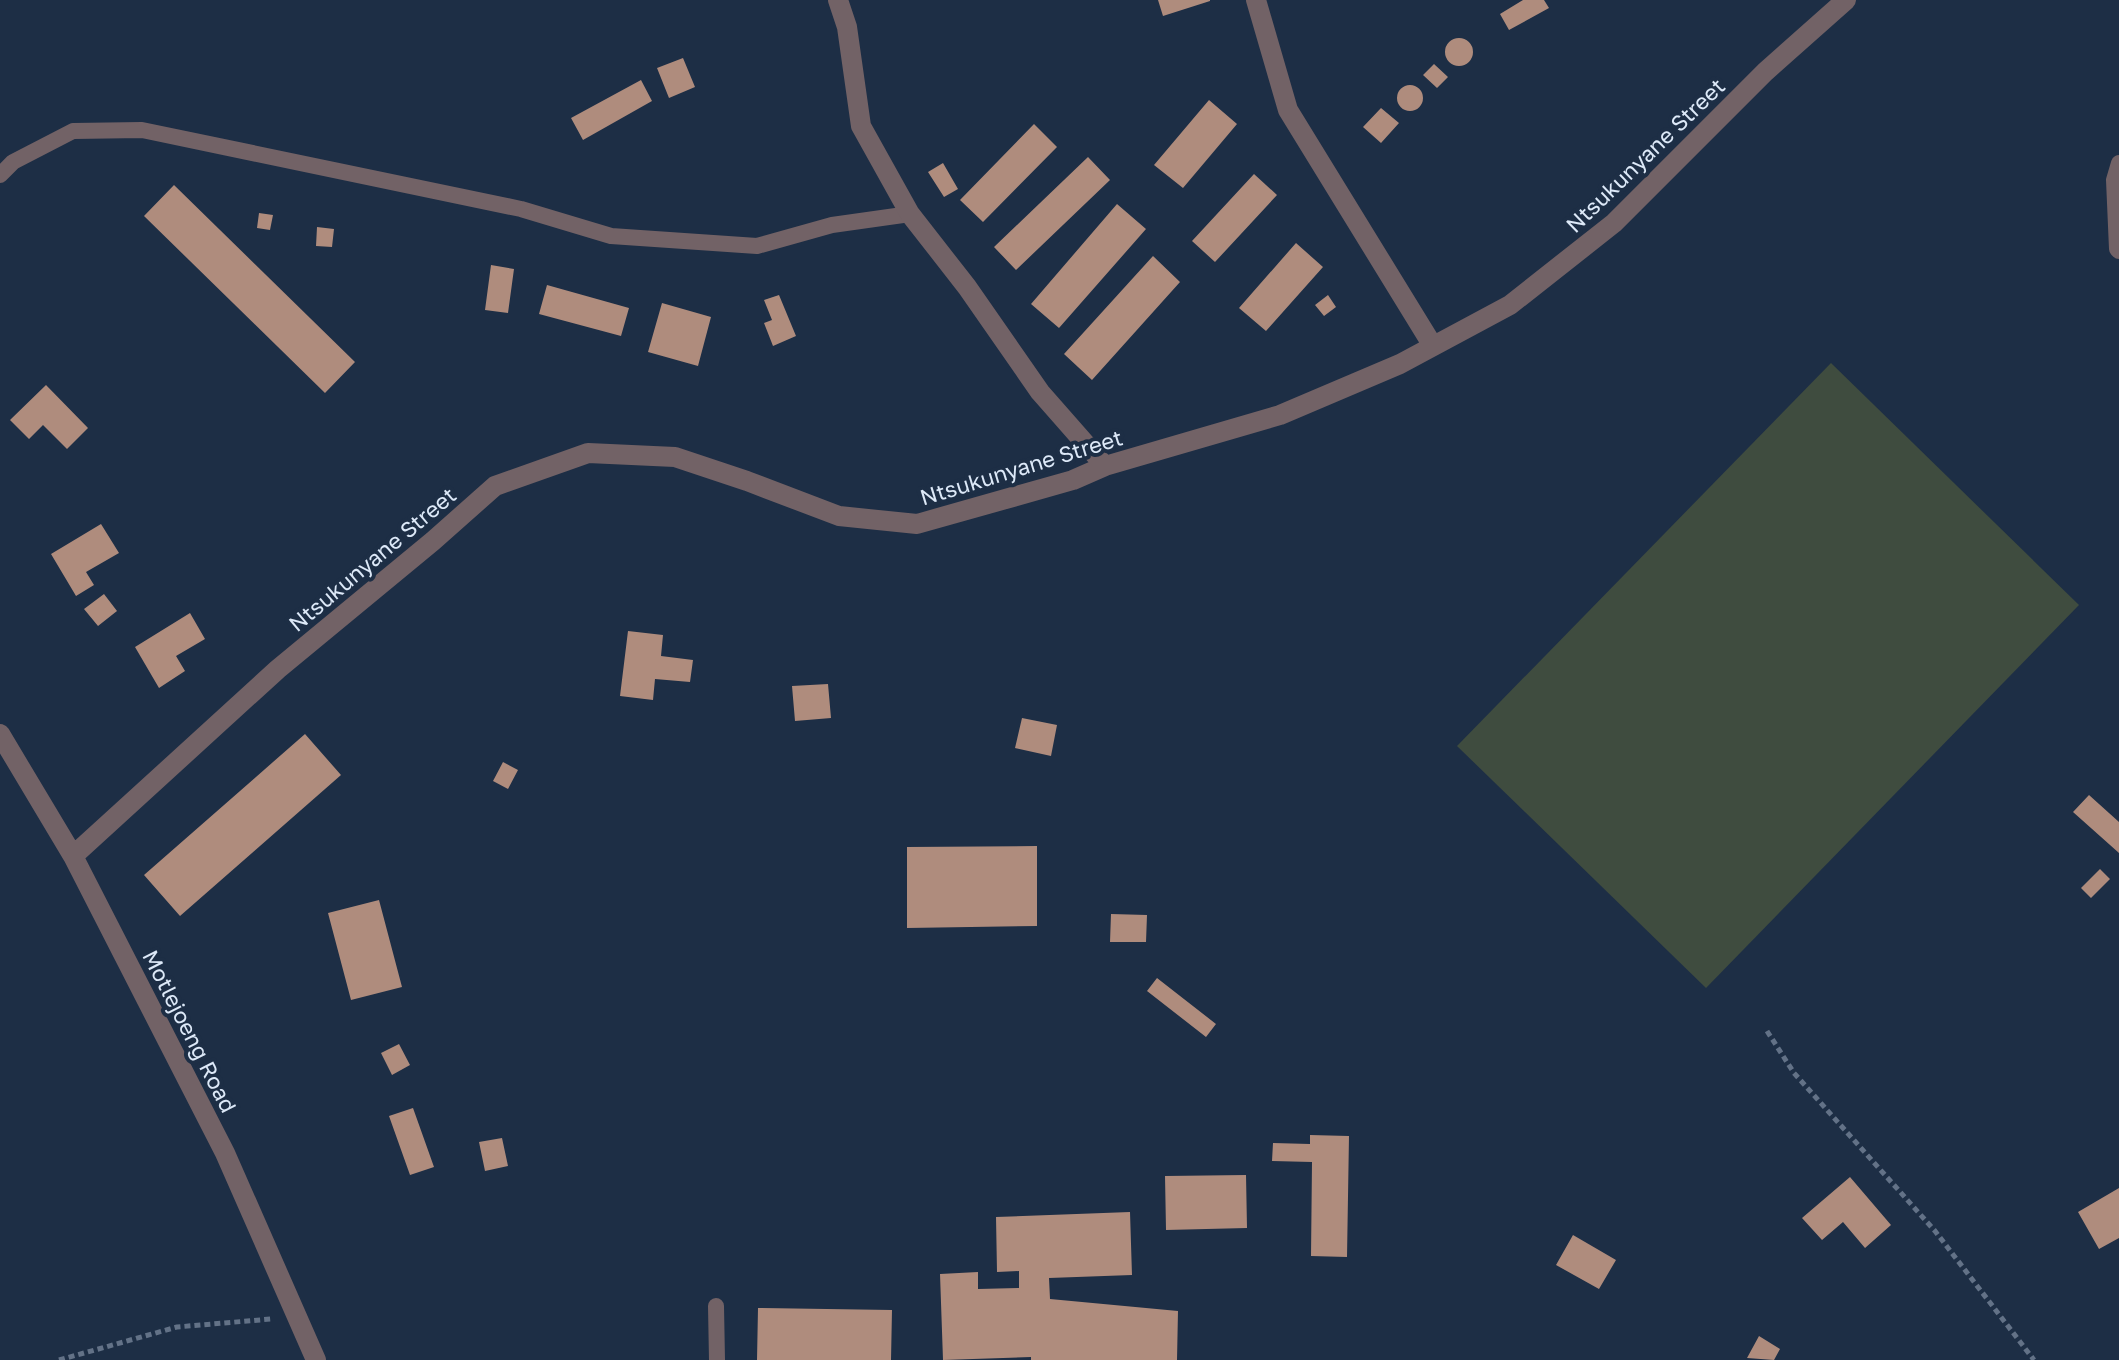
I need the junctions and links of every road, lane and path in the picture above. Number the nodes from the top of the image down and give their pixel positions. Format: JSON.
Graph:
{"nodes":[{"id":1,"x":838,"y":0,"type":"edge"},
{"id":2,"x":1256,"y":0,"type":"edge"},
{"id":3,"x":1846,"y":0,"type":"edge"},
{"id":4,"x":2119,"y":163,"type":"edge"},
{"id":5,"x":0,"y":175,"type":"edge"},
{"id":6,"x":910,"y":214,"type":"junction"},
{"id":7,"x":2119,"y":251,"type":"edge"},
{"id":8,"x":1433,"y":346,"type":"junction"},
{"id":9,"x":1105,"y":466,"type":"junction"},
{"id":10,"x":0,"y":734,"type":"edge"},
{"id":11,"x":73,"y":856,"type":"junction"},
{"id":12,"x":1767,"y":1031,"type":"dead end"},
{"id":13,"x":716,"y":1306,"type":"dead end"},
{"id":14,"x":296,"y":1317,"type":"junction"},
{"id":15,"x":59,"y":1360,"type":"edge"},
{"id":16,"x":316,"y":1360,"type":"edge"},
{"id":17,"x":717,"y":1360,"type":"edge"},
{"id":18,"x":2034,"y":1360,"type":"edge"}],
"edges":[{"from":1,"to":6,"type":"street"},
{"from":2,"to":8,"type":"street"},
{"from":3,"to":8,"type":"street","name":"Ntsukunyane Street"},
{"from":4,"to":7,"type":"lane"},
{"from":5,"to":6,"type":"lane"},
{"from":6,"to":9,"type":"street"},
{"from":8,"to":9,"type":"street","name":"Ntsukunyane Street"},
{"from":9,"to":11,"type":"street","name":"Ntsukunyane Street"},
{"from":10,"to":11,"type":"street","name":"Motlejoeng Road"},
{"from":11,"to":14,"type":"street","name":"Motlejoeng Road"},
{"from":12,"to":18,"type":"path"},
{"from":13,"to":17,"type":"lane"},
{"from":14,"to":15,"type":"path"},
{"from":14,"to":16,"type":"street","name":"Motlejoeng Road"}]}
